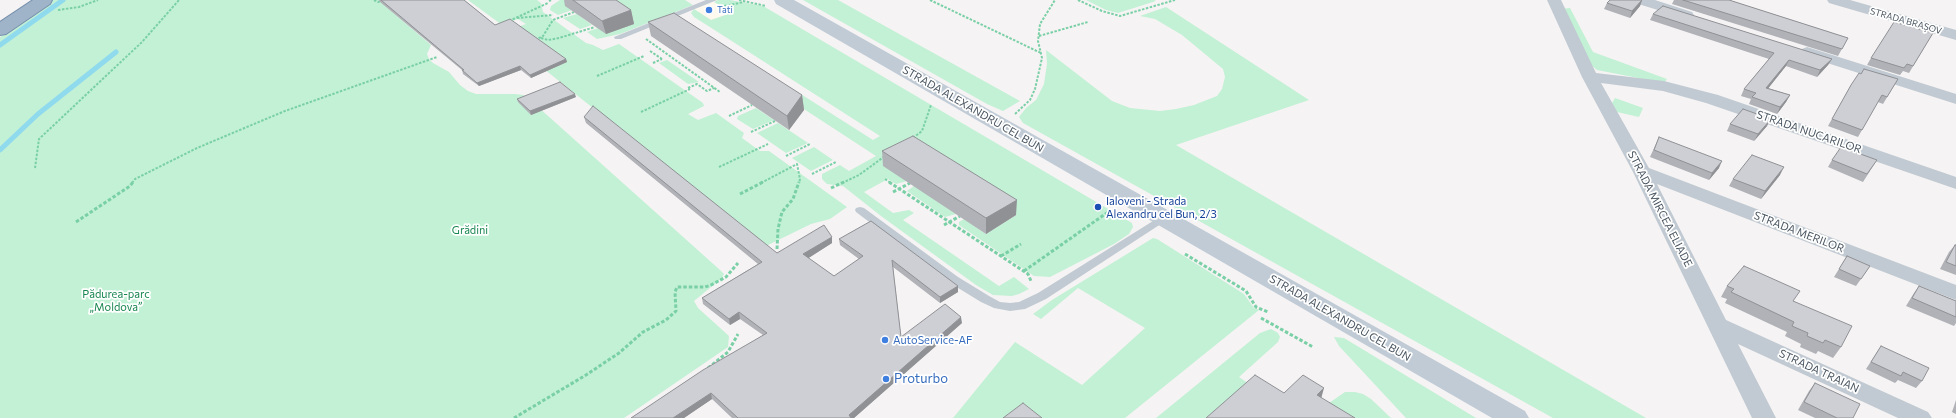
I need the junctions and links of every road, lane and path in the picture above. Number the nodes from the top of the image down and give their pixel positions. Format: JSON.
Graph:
{"nodes":[{"id":1,"x":26,"y":0,"type":"edge"},
{"id":2,"x":98,"y":0,"type":"edge"},
{"id":3,"x":179,"y":0,"type":"edge"},
{"id":4,"x":374,"y":0,"type":"edge"},
{"id":5,"x":383,"y":0,"type":"edge"},
{"id":6,"x":713,"y":0,"type":"edge"},
{"id":7,"x":739,"y":0,"type":"edge"},
{"id":8,"x":930,"y":0,"type":"edge"},
{"id":9,"x":1055,"y":0,"type":"edge"},
{"id":10,"x":1078,"y":0,"type":"edge"},
{"id":11,"x":1175,"y":0,"type":"edge"},
{"id":12,"x":1554,"y":0,"type":"edge"},
{"id":13,"x":1640,"y":0,"type":"edge"},
{"id":14,"x":1834,"y":0,"type":"edge"},
{"id":15,"x":549,"y":1,"type":"edge"},
{"id":16,"x":746,"y":2,"type":"junction"},
{"id":17,"x":773,"y":2,"type":"edge"},
{"id":18,"x":49,"y":5,"type":"edge"},
{"id":19,"x":719,"y":7,"type":"dead end"},
{"id":20,"x":574,"y":12,"type":"edge"},
{"id":21,"x":553,"y":15,"type":"dead end"},
{"id":22,"x":0,"y":17,"type":"edge"},
{"id":23,"x":514,"y":19,"type":"junction"},
{"id":24,"x":1704,"y":20,"type":"edge"},
{"id":25,"x":1088,"y":22,"type":"dead end"},
{"id":26,"x":504,"y":24,"type":"edge"},
{"id":27,"x":595,"y":27,"type":"edge"},
{"id":28,"x":0,"y":30,"type":"edge"},
{"id":29,"x":1956,"y":35,"type":"edge"},
{"id":30,"x":1039,"y":36,"type":"junction"},
{"id":31,"x":618,"y":37,"type":"dead end"},
{"id":32,"x":540,"y":38,"type":"junction"},
{"id":33,"x":643,"y":38,"type":"dead end"},
{"id":34,"x":529,"y":42,"type":"edge"},
{"id":35,"x":1793,"y":47,"type":"edge"},
{"id":36,"x":658,"y":48,"type":"junction"},
{"id":37,"x":1041,"y":53,"type":"junction"},
{"id":38,"x":644,"y":56,"type":"dead end"},
{"id":39,"x":437,"y":57,"type":"dead end"},
{"id":40,"x":653,"y":62,"type":"dead end"},
{"id":41,"x":597,"y":76,"type":"dead end"},
{"id":42,"x":1590,"y":77,"type":"junction"},
{"id":43,"x":714,"y":88,"type":"junction"},
{"id":44,"x":720,"y":92,"type":"dead end"},
{"id":45,"x":1956,"y":98,"type":"edge"},
{"id":46,"x":931,"y":104,"type":"dead end"},
{"id":47,"x":752,"y":105,"type":"edge"},
{"id":48,"x":642,"y":112,"type":"dead end"},
{"id":49,"x":729,"y":116,"type":"dead end"},
{"id":50,"x":775,"y":121,"type":"edge"},
{"id":51,"x":1005,"y":127,"type":"junction"},
{"id":52,"x":751,"y":132,"type":"dead end"},
{"id":53,"x":910,"y":140,"type":"edge"},
{"id":54,"x":768,"y":144,"type":"dead end"},
{"id":55,"x":810,"y":144,"type":"dead end"},
{"id":56,"x":891,"y":152,"type":"edge"},
{"id":57,"x":786,"y":156,"type":"dead end"},
{"id":58,"x":836,"y":162,"type":"dead end"},
{"id":59,"x":719,"y":167,"type":"dead end"},
{"id":60,"x":35,"y":168,"type":"dead end"},
{"id":61,"x":1642,"y":172,"type":"junction"},
{"id":62,"x":812,"y":174,"type":"dead end"},
{"id":63,"x":885,"y":179,"type":"dead end"},
{"id":64,"x":910,"y":183,"type":"edge"},
{"id":65,"x":1956,"y":183,"type":"edge"},
{"id":66,"x":831,"y":188,"type":"dead end"},
{"id":67,"x":900,"y":188,"type":"junction"},
{"id":68,"x":893,"y":192,"type":"dead end"},
{"id":69,"x":740,"y":194,"type":"dead end"},
{"id":70,"x":860,"y":210,"type":"dead end"},
{"id":71,"x":1112,"y":210,"type":"dead end"},
{"id":72,"x":960,"y":216,"type":"edge"},
{"id":73,"x":1165,"y":218,"type":"junction"},
{"id":74,"x":76,"y":222,"type":"dead end"},
{"id":75,"x":950,"y":222,"type":"junction"},
{"id":76,"x":944,"y":225,"type":"dead end"},
{"id":77,"x":1021,"y":244,"type":"dead end"},
{"id":78,"x":777,"y":249,"type":"dead end"},
{"id":79,"x":1001,"y":256,"type":"junction"},
{"id":80,"x":738,"y":264,"type":"dead end"},
{"id":81,"x":1024,"y":271,"type":"junction"},
{"id":82,"x":1031,"y":281,"type":"dead end"},
{"id":83,"x":1956,"y":294,"type":"edge"},
{"id":84,"x":1261,"y":318,"type":"dead end"},
{"id":85,"x":1717,"y":325,"type":"junction"},
{"id":86,"x":738,"y":334,"type":"dead end"},
{"id":87,"x":1312,"y":347,"type":"dead end"},
{"id":88,"x":701,"y":372,"type":"edge"},
{"id":89,"x":514,"y":418,"type":"edge"},
{"id":90,"x":1515,"y":418,"type":"edge"},
{"id":91,"x":1764,"y":418,"type":"edge"},
{"id":92,"x":1920,"y":418,"type":"edge"}],
"edges":[{"from":1,"to":22,"type":"highway"},
{"from":2,"to":18,"type":"path"},
{"from":3,"to":60,"type":"path"},
{"from":4,"to":5,"type":"path"},
{"from":6,"to":31,"type":"lane"},
{"from":7,"to":16,"type":"path"},
{"from":8,"to":37,"type":"path"},
{"from":9,"to":30,"type":"path"},
{"from":10,"to":11,"type":"path"},
{"from":12,"to":42,"type":"street","name":"STRADA MIRCEA ELIADE"},
{"from":13,"to":24,"type":"street"},
{"from":14,"to":29,"type":"street","name":"STRADA BRAȘOV"},
{"from":15,"to":23,"type":"path"},
{"from":16,"to":17,"type":"path"},
{"from":16,"to":19,"type":"path"},
{"from":17,"to":51,"type":"main road","name":"STRADA ALEXANDRU CEL BUN"},
{"from":18,"to":28,"type":"highway"},
{"from":20,"to":32,"type":"path"},
{"from":21,"to":23,"type":"path"},
{"from":23,"to":26,"type":"path"},
{"from":25,"to":30,"type":"path"},
{"from":27,"to":32,"type":"path"},
{"from":30,"to":37,"type":"path"},
{"from":32,"to":34,"type":"path"},
{"from":33,"to":36,"type":"path"},
{"from":35,"to":45,"type":"street"},
{"from":36,"to":40,"type":"path"},
{"from":36,"to":43,"type":"path"},
{"from":37,"to":51,"type":"path"},
{"from":38,"to":41,"type":"path"},
{"from":39,"to":74,"type":"path"},
{"from":42,"to":61,"type":"street","name":"STRADA MIRCEA ELIADE"},
{"from":42,"to":65,"type":"street","name":"STRADA NUCARILOR"},
{"from":43,"to":44,"type":"path"},
{"from":43,"to":48,"type":"path"},
{"from":46,"to":53,"type":"path"},
{"from":47,"to":49,"type":"path"},
{"from":50,"to":52,"type":"path"},
{"from":51,"to":73,"type":"main road","name":"STRADA ALEXANDRU CEL BUN"},
{"from":54,"to":59,"type":"path"},
{"from":55,"to":57,"type":"path"},
{"from":56,"to":66,"type":"path"},
{"from":58,"to":62,"type":"path"},
{"from":61,"to":83,"type":"street","name":"STRADA MERILOR"},
{"from":61,"to":85,"type":"street","name":"STRADA MIRCEA ELIADE"},
{"from":63,"to":67,"type":"path"},
{"from":64,"to":67,"type":"path"},
{"from":67,"to":68,"type":"path"},
{"from":67,"to":75,"type":"path"},
{"from":69,"to":78,"type":"path"},
{"from":70,"to":73,"type":"lane"},
{"from":71,"to":81,"type":"path"},
{"from":72,"to":75,"type":"path"},
{"from":73,"to":90,"type":"main road","name":"STRADA ALEXANDRU CEL BUN"},
{"from":75,"to":76,"type":"path"},
{"from":75,"to":79,"type":"path"},
{"from":77,"to":79,"type":"path"},
{"from":79,"to":81,"type":"path"},
{"from":80,"to":89,"type":"path"},
{"from":81,"to":82,"type":"path"},
{"from":84,"to":87,"type":"path"},
{"from":85,"to":91,"type":"street","name":"STRADA MIRCEA ELIADE"},
{"from":85,"to":92,"type":"street","name":"STRADA TRAIAN"},
{"from":86,"to":88,"type":"path"}]}
